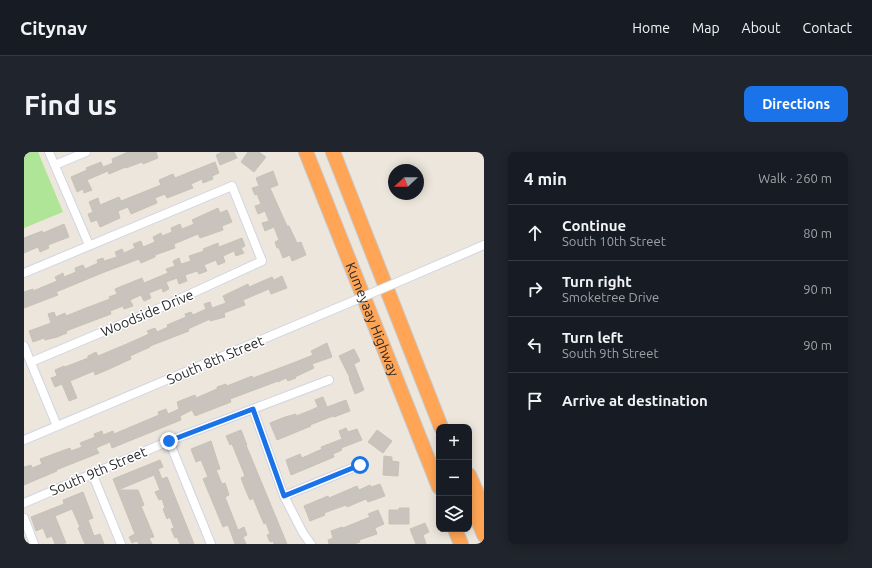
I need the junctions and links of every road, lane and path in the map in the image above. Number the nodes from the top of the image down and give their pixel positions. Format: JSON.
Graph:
{"nodes":[{"id":1,"x":50,"y":152,"type":"edge"},
{"id":2,"x":86,"y":152,"type":"edge"},
{"id":3,"x":306,"y":152,"type":"edge"},
{"id":4,"x":333,"y":152,"type":"edge"},
{"id":5,"x":55,"y":165,"type":"junction"},
{"id":6,"x":89,"y":245,"type":"junction"},
{"id":7,"x":484,"y":245,"type":"edge"},
{"id":8,"x":24,"y":273,"type":"edge"},
{"id":9,"x":24,"y":346,"type":"edge"},
{"id":10,"x":31,"y":362,"type":"junction"},
{"id":11,"x":329,"y":380,"type":"dead end"},
{"id":12,"x":429,"y":397,"type":"junction"},
{"id":13,"x":253,"y":409,"type":"junction"},
{"id":14,"x":440,"y":424,"type":"edge"},
{"id":15,"x":448,"y":424,"type":"edge"},
{"id":16,"x":57,"y":426,"type":"junction"},
{"id":17,"x":24,"y":440,"type":"edge"},
{"id":18,"x":169,"y":441,"type":"junction"},
{"id":19,"x":360,"y":465,"type":"dead end"},
{"id":20,"x":92,"y":473,"type":"junction"},
{"id":21,"x":436,"y":479,"type":"edge"},
{"id":22,"x":472,"y":482,"type":"edge"},
{"id":23,"x":284,"y":496,"type":"junction"},
{"id":24,"x":24,"y":503,"type":"edge"},
{"id":25,"x":472,"y":505,"type":"edge"},
{"id":26,"x":484,"y":509,"type":"edge"},
{"id":27,"x":24,"y":518,"type":"edge"},
{"id":28,"x":456,"y":532,"type":"edge"},
{"id":29,"x":484,"y":535,"type":"edge"},
{"id":30,"x":34,"y":544,"type":"edge"},
{"id":31,"x":121,"y":544,"type":"edge"},
{"id":32,"x":211,"y":544,"type":"edge"},
{"id":33,"x":311,"y":544,"type":"edge"},
{"id":34,"x":461,"y":544,"type":"edge"}],
"edges":[{"from":1,"to":5,"type":"street"},
{"from":2,"to":5,"type":"street"},
{"from":3,"to":21,"type":"highway","name":"Kumeyaay Highway"},
{"from":4,"to":12,"type":"highway","name":"Kumeyaay Highway"},
{"from":5,"to":6,"type":"street"},
{"from":6,"to":8,"type":"street"},
{"from":6,"to":10,"type":"street","name":"Woodside Drive"},
{"from":7,"to":16,"type":"street","name":"South 8th Street","bridge":true},
{"from":9,"to":10,"type":"street"},
{"from":10,"to":16,"type":"street"},
{"from":11,"to":13,"type":"street","name":"South 9th Street"},
{"from":12,"to":14,"type":"highway","name":"Kumeyaay Highway"},
{"from":12,"to":15,"type":"highway"},
{"from":13,"to":18,"type":"street","name":"South 9th Street"},
{"from":13,"to":23,"type":"street"},
{"from":16,"to":17,"type":"street","name":"South 8th Street"},
{"from":18,"to":20,"type":"street","name":"South 9th Street"},
{"from":18,"to":32,"type":"street"},
{"from":19,"to":23,"type":"street"},
{"from":20,"to":24,"type":"street","name":"South 9th Street"},
{"from":20,"to":31,"type":"street"},
{"from":22,"to":26,"type":"highway"},
{"from":23,"to":33,"type":"street"},
{"from":25,"to":29,"type":"highway"},
{"from":27,"to":30,"type":"street"},
{"from":28,"to":34,"type":"highway"}]}
